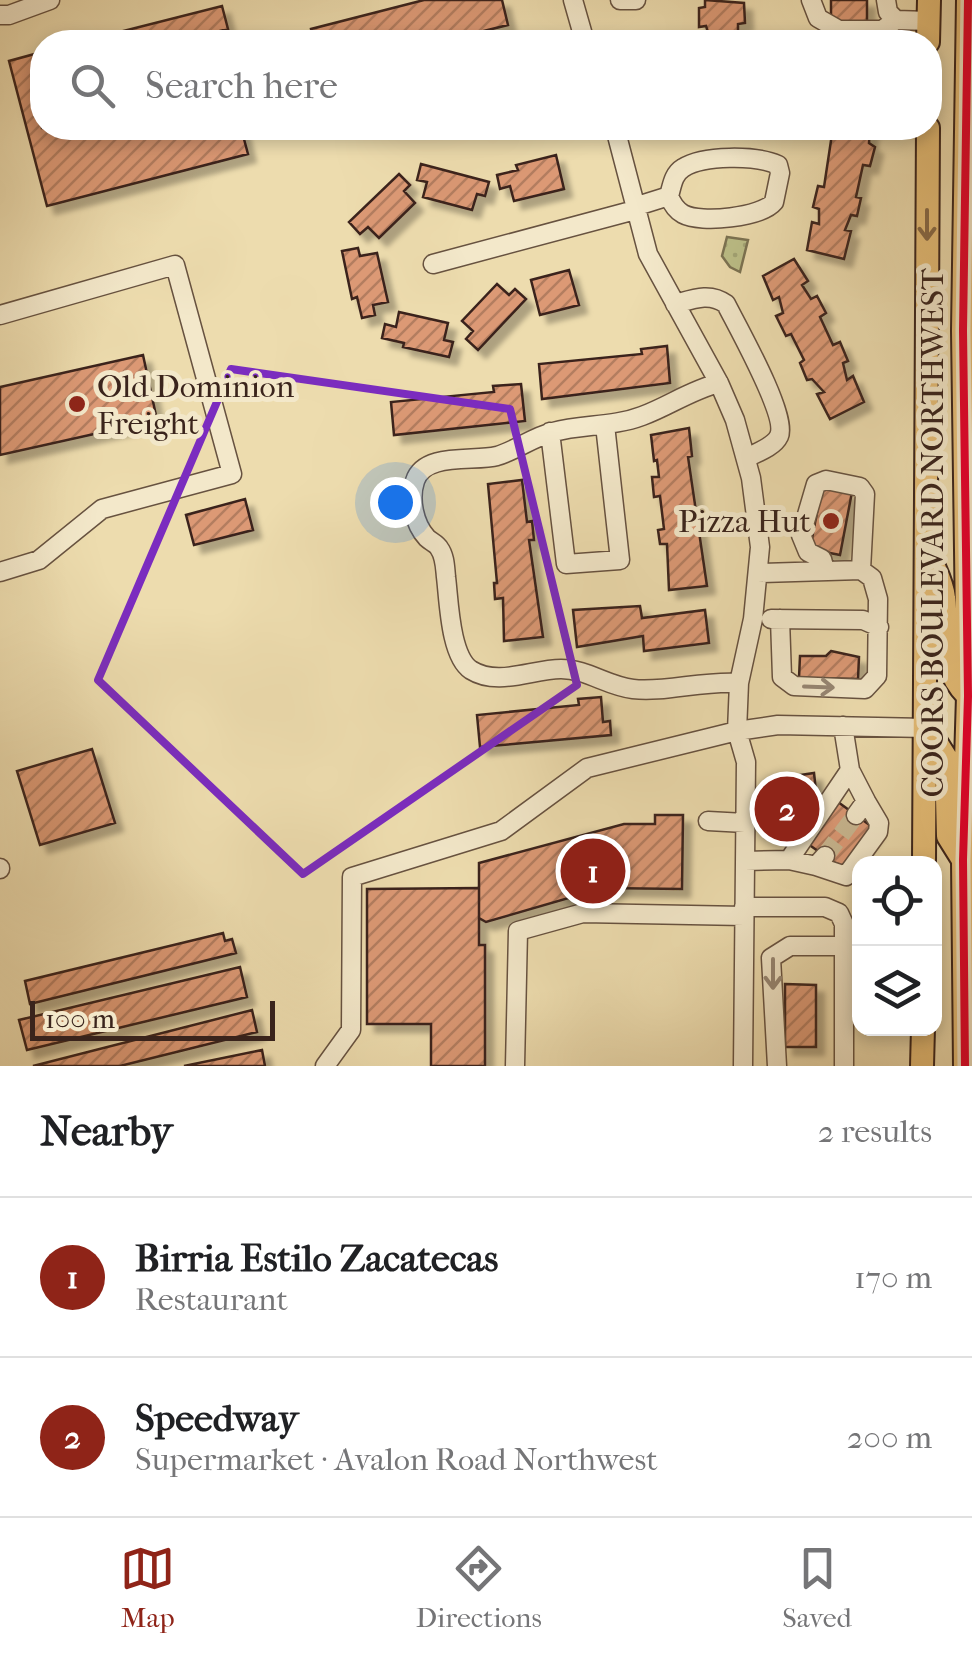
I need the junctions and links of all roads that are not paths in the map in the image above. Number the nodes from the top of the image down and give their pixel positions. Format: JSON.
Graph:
{"nodes":[{"id":1,"x":50,"y":0,"type":"edge"},
{"id":2,"x":573,"y":0,"type":"edge"},
{"id":3,"x":620,"y":0,"type":"edge"},
{"id":4,"x":636,"y":0,"type":"edge"},
{"id":5,"x":811,"y":0,"type":"edge"},
{"id":6,"x":886,"y":0,"type":"edge"},
{"id":7,"x":968,"y":0,"type":"edge"},
{"id":8,"x":0,"y":15,"type":"edge"},
{"id":9,"x":896,"y":20,"type":"junction"},
{"id":10,"x":929,"y":21,"type":"edge"},
{"id":11,"x":582,"y":30,"type":"edge"},
{"id":12,"x":618,"y":140,"type":"edge"},
{"id":13,"x":928,"y":140,"type":"edge"},
{"id":14,"x":668,"y":196,"type":"junction"},
{"id":15,"x":635,"y":208,"type":"junction"},
{"id":16,"x":433,"y":264,"type":"dead end"},
{"id":17,"x":675,"y":304,"type":"junction"},
{"id":18,"x":0,"y":316,"type":"edge"},
{"id":19,"x":719,"y":384,"type":"junction"},
{"id":20,"x":605,"y":424,"type":"junction"},
{"id":21,"x":550,"y":432,"type":"junction"},
{"id":22,"x":746,"y":458,"type":"junction"},
{"id":23,"x":926,"y":547,"type":"junction"},
{"id":24,"x":824,"y":570,"type":"junction"},
{"id":25,"x":861,"y":570,"type":"junction"},
{"id":26,"x":0,"y":572,"type":"edge"},
{"id":27,"x":758,"y":573,"type":"junction"},
{"id":28,"x":753,"y":619,"type":"junction"},
{"id":29,"x":780,"y":619,"type":"junction"},
{"id":30,"x":879,"y":627,"type":"junction"},
{"id":31,"x":739,"y":683,"type":"junction"},
{"id":32,"x":970,"y":696,"type":"edge"},
{"id":33,"x":843,"y":726,"type":"junction"},
{"id":34,"x":926,"y":728,"type":"junction"},
{"id":35,"x":737,"y":731,"type":"junction"},
{"id":36,"x":850,"y":770,"type":"junction"},
{"id":37,"x":708,"y":822,"type":"dead end"},
{"id":38,"x":745,"y":823,"type":"junction"},
{"id":39,"x":966,"y":849,"type":"edge"},
{"id":40,"x":924,"y":856,"type":"edge"},
{"id":41,"x":745,"y":860,"type":"junction"},
{"id":42,"x":789,"y":860,"type":"junction"},
{"id":43,"x":744,"y":911,"type":"junction"},
{"id":44,"x":844,"y":946,"type":"junction"},
{"id":45,"x":968,"y":958,"type":"edge"},
{"id":46,"x":922,"y":1036,"type":"edge"},
{"id":47,"x":325,"y":1066,"type":"edge"},
{"id":48,"x":515,"y":1066,"type":"edge"},
{"id":49,"x":743,"y":1066,"type":"edge"},
{"id":50,"x":777,"y":1066,"type":"edge"},
{"id":51,"x":844,"y":1066,"type":"edge"},
{"id":52,"x":922,"y":1066,"type":"edge"},
{"id":53,"x":965,"y":1066,"type":"edge"}],
"edges":[{"from":1,"to":8,"type":"street"},
{"from":2,"to":11,"type":"street"},
{"from":3,"to":4,"type":"street"},
{"from":5,"to":9,"type":"street"},
{"from":6,"to":9,"type":"street"},
{"from":7,"to":32,"type":"main road","name":"COORS BOULEVARD NORTHWEST"},
{"from":9,"to":10,"type":"street"},
{"from":12,"to":15,"type":"street"},
{"from":13,"to":23,"type":"main road","name":"COORS BOULEVARD NORTHWEST","one_way":true},
{"from":14,"to":14,"type":"street"},
{"from":14,"to":15,"type":"street"},
{"from":15,"to":16,"type":"street"},
{"from":15,"to":17,"type":"street"},
{"from":17,"to":19,"type":"street"},
{"from":17,"to":22,"type":"street"},
{"from":18,"to":26,"type":"street"},
{"from":19,"to":20,"type":"street"},
{"from":19,"to":22,"type":"street"},
{"from":20,"to":21,"type":"street"},
{"from":20,"to":21,"type":"street"},
{"from":21,"to":31,"type":"street"},
{"from":22,"to":27,"type":"street"},
{"from":23,"to":32,"type":"main road"},
{"from":23,"to":34,"type":"main road","name":"COORS BOULEVARD NORTHWEST"},
{"from":24,"to":25,"type":"street"},
{"from":24,"to":25,"type":"street"},
{"from":24,"to":27,"type":"street"},
{"from":25,"to":30,"type":"street"},
{"from":27,"to":28,"type":"street"},
{"from":28,"to":29,"type":"street"},
{"from":28,"to":31,"type":"street"},
{"from":29,"to":30,"type":"street"},
{"from":29,"to":30,"type":"street","one_way":true},
{"from":31,"to":35,"type":"street"},
{"from":32,"to":39,"type":"main road","name":"COORS BOULEVARD NORTHWEST"},
{"from":33,"to":34,"type":"street"},
{"from":33,"to":35,"type":"street"},
{"from":33,"to":36,"type":"street"},
{"from":34,"to":39,"type":"main road"},
{"from":34,"to":40,"type":"main road","name":"COORS BOULEVARD NORTHWEST"},
{"from":35,"to":38,"type":"street"},
{"from":35,"to":47,"type":"street"},
{"from":36,"to":42,"type":"street"},
{"from":36,"to":42,"type":"street"},
{"from":37,"to":38,"type":"street"},
{"from":38,"to":41,"type":"street"},
{"from":39,"to":45,"type":"main road","name":"COORS BOULEVARD NORTHWEST"},
{"from":41,"to":42,"type":"street"},
{"from":41,"to":43,"type":"street"},
{"from":43,"to":44,"type":"street"},
{"from":43,"to":48,"type":"street"},
{"from":43,"to":49,"type":"street"},
{"from":44,"to":50,"type":"street","one_way":true},
{"from":44,"to":51,"type":"street"},
{"from":45,"to":53,"type":"main road","name":"COORS BOULEVARD NORTHWEST"},
{"from":46,"to":52,"type":"main road"}]}
